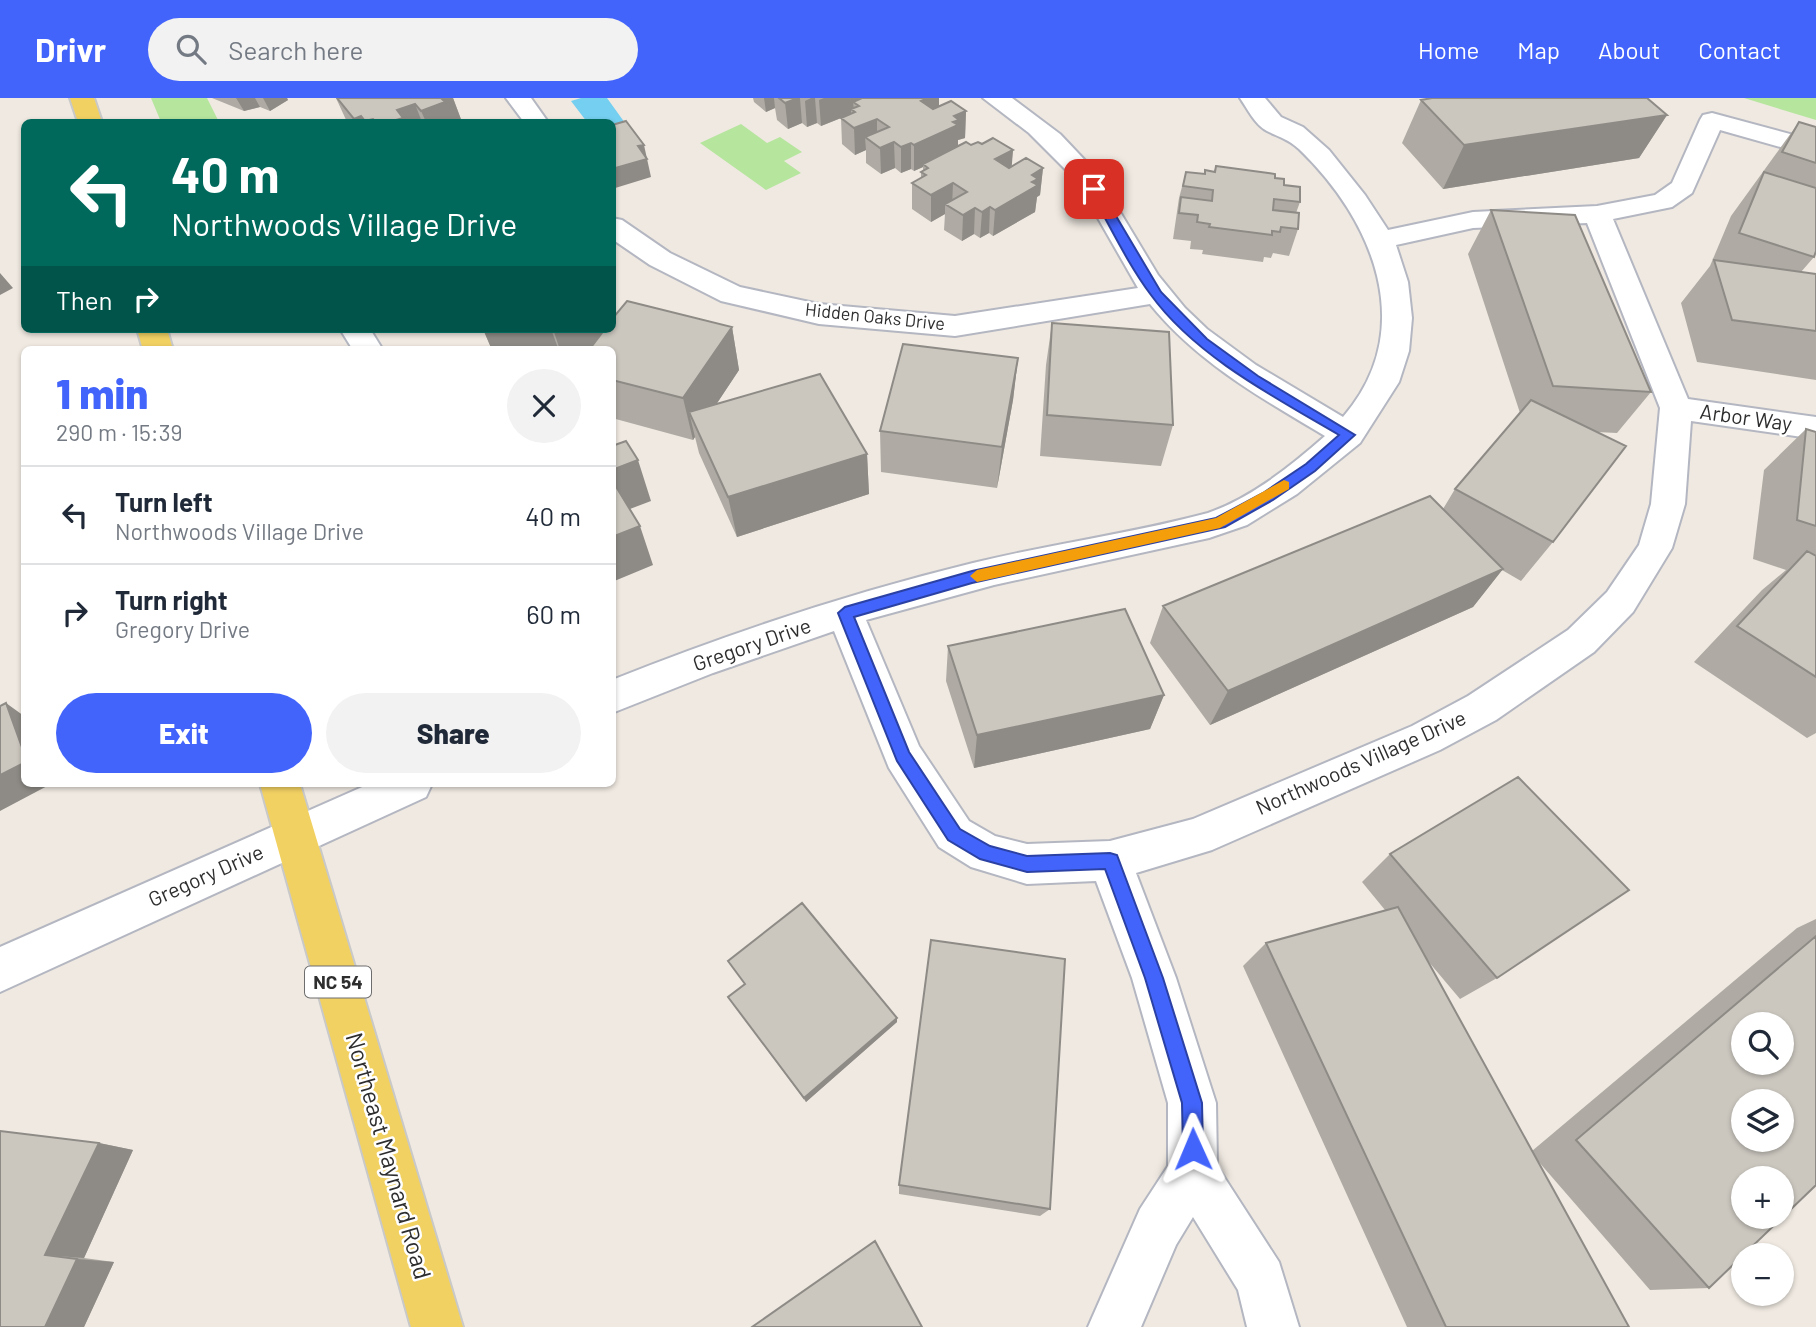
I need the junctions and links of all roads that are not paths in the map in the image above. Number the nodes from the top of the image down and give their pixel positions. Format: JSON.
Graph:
{"nodes":[{"id":1,"x":82,"y":98,"type":"edge"},
{"id":2,"x":518,"y":98,"type":"edge"},
{"id":3,"x":995,"y":98,"type":"edge"},
{"id":4,"x":1252,"y":98,"type":"edge"},
{"id":5,"x":89,"y":119,"type":"edge"},
{"id":6,"x":534,"y":119,"type":"edge"},
{"id":7,"x":1816,"y":149,"type":"edge"},
{"id":8,"x":1598,"y":214,"type":"junction"},
{"id":9,"x":1372,"y":228,"type":"junction"},
{"id":10,"x":616,"y":229,"type":"edge"},
{"id":11,"x":1156,"y":294,"type":"junction"},
{"id":12,"x":1676,"y":408,"type":"junction"},
{"id":13,"x":1816,"y":428,"type":"edge"},
{"id":14,"x":1349,"y":435,"type":"junction"},
{"id":15,"x":845,"y":613,"type":"junction"},
{"id":16,"x":616,"y":695,"type":"edge"},
{"id":17,"x":281,"y":787,"type":"edge"},
{"id":18,"x":405,"y":787,"type":"edge"},
{"id":19,"x":294,"y":835,"type":"junction"},
{"id":20,"x":1110,"y":861,"type":"junction"},
{"id":21,"x":0,"y":970,"type":"edge"},
{"id":22,"x":1193,"y":1172,"type":"junction"},
{"id":23,"x":437,"y":1327,"type":"edge"},
{"id":24,"x":1114,"y":1327,"type":"edge"},
{"id":25,"x":1273,"y":1327,"type":"edge"}],
"edges":[{"from":1,"to":5,"type":"main road"},
{"from":2,"to":6,"type":"street"},
{"from":3,"to":11,"type":"street"},
{"from":4,"to":9,"type":"street","name":"Gregory Drive"},
{"from":7,"to":8,"type":"street"},
{"from":8,"to":9,"type":"street"},
{"from":8,"to":12,"type":"street","name":"Northwoods Village Drive"},
{"from":9,"to":14,"type":"street","name":"Gregory Drive"},
{"from":10,"to":11,"type":"street","name":"Hidden Oaks Drive"},
{"from":11,"to":14,"type":"street"},
{"from":12,"to":13,"type":"street","name":"Arbor Way"},
{"from":12,"to":20,"type":"street","name":"Northwoods Village Drive"},
{"from":14,"to":15,"type":"street","name":"Gregory Drive"},
{"from":15,"to":16,"type":"street","name":"Gregory Drive"},
{"from":15,"to":20,"type":"street","name":"Northwoods Village Drive"},
{"from":17,"to":19,"type":"main road","name":"Northeast Maynard Road","number":"NC 54"},
{"from":18,"to":19,"type":"street","name":"Gregory Drive"},
{"from":19,"to":21,"type":"street","name":"Gregory Drive"},
{"from":19,"to":23,"type":"main road","name":"Northeast Maynard Road","number":"NC 54"},
{"from":20,"to":22,"type":"street"},
{"from":22,"to":24,"type":"street"},
{"from":22,"to":25,"type":"street"}]}
